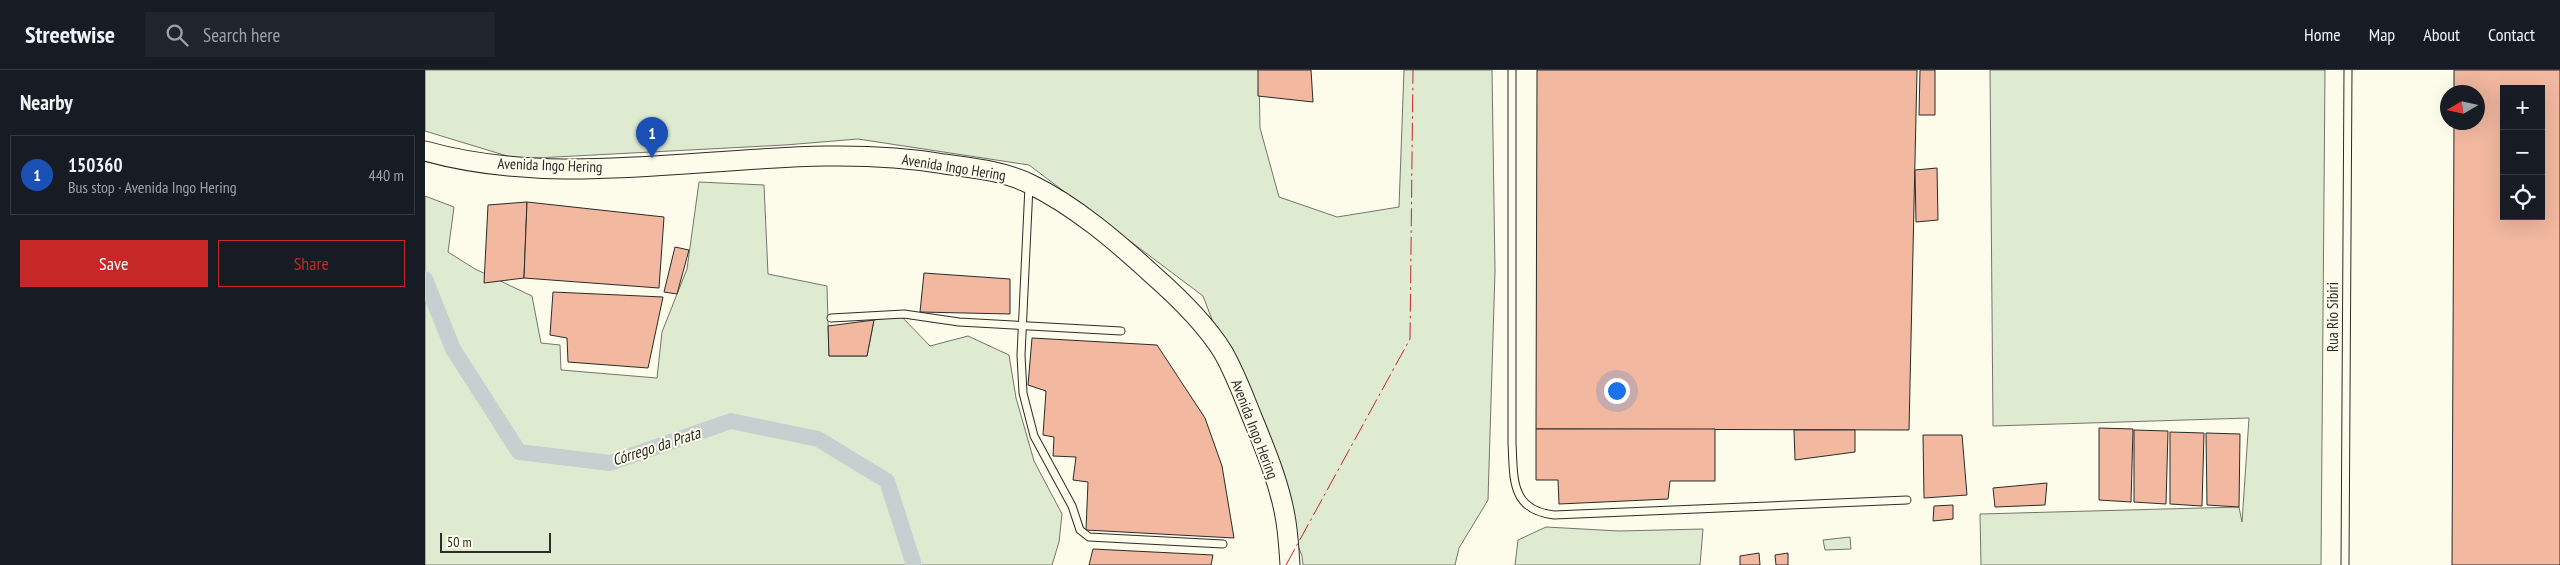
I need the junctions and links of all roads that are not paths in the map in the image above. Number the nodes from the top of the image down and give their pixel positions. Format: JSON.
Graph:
{"nodes":[{"id":1,"x":1512,"y":70,"type":"edge"},
{"id":2,"x":2348,"y":70,"type":"edge"},
{"id":3,"x":425,"y":151,"type":"edge"},
{"id":4,"x":1029,"y":184,"type":"junction"},
{"id":5,"x":831,"y":318,"type":"dead end"},
{"id":6,"x":1022,"y":325,"type":"junction"},
{"id":7,"x":1121,"y":331,"type":"dead end"},
{"id":8,"x":1907,"y":500,"type":"dead end"},
{"id":9,"x":1223,"y":544,"type":"dead end"},
{"id":10,"x":1290,"y":565,"type":"edge"},
{"id":11,"x":2345,"y":565,"type":"edge"}],
"edges":[{"from":1,"to":8,"type":"lane"},
{"from":2,"to":11,"type":"lane","name":"Rua Rio Sibiri"},
{"from":3,"to":4,"type":"main road","name":"Avenida Ingo Hering"},
{"from":4,"to":6,"type":"lane"},
{"from":4,"to":10,"type":"main road","name":"Avenida Ingo Hering"},
{"from":5,"to":6,"type":"lane"},
{"from":6,"to":7,"type":"lane"},
{"from":6,"to":9,"type":"lane"}]}
